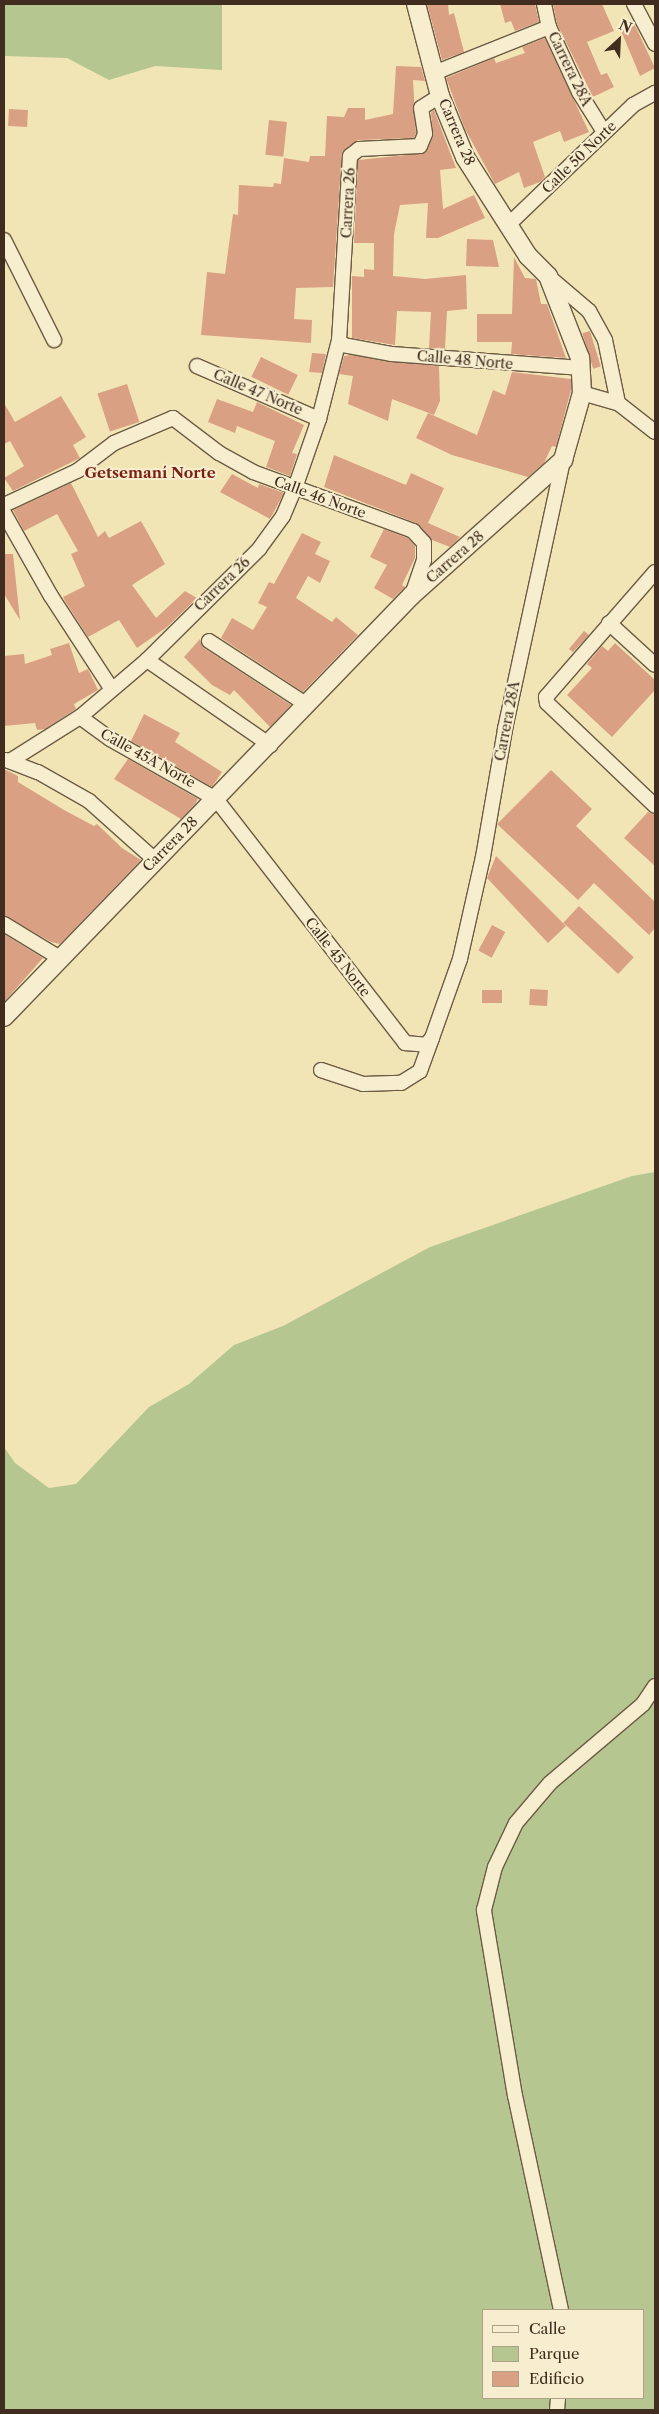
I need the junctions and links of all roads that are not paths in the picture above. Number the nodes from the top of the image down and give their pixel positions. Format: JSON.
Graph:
{"nodes":[{"id":1,"x":416,"y":4,"type":"edge"},
{"id":2,"x":544,"y":4,"type":"edge"},
{"id":3,"x":634,"y":4,"type":"edge"},
{"id":4,"x":549,"y":27,"type":"junction"},
{"id":5,"x":655,"y":44,"type":"edge"},
{"id":6,"x":434,"y":73,"type":"junction"},
{"id":7,"x":655,"y":93,"type":"edge"},
{"id":8,"x":440,"y":96,"type":"junction"},
{"id":9,"x":604,"y":132,"type":"junction"},
{"id":10,"x":507,"y":226,"type":"junction"},
{"id":11,"x":4,"y":240,"type":"edge"},
{"id":12,"x":548,"y":276,"type":"junction"},
{"id":13,"x":54,"y":340,"type":"dead end"},
{"id":14,"x":344,"y":343,"type":"junction"},
{"id":15,"x":197,"y":366,"type":"dead end"},
{"id":16,"x":581,"y":368,"type":"junction"},
{"id":17,"x":582,"y":393,"type":"junction"},
{"id":18,"x":618,"y":403,"type":"junction"},
{"id":19,"x":319,"y":419,"type":"junction"},
{"id":20,"x":655,"y":432,"type":"edge"},
{"id":21,"x":563,"y":460,"type":"junction"},
{"id":22,"x":295,"y":488,"type":"junction"},
{"id":23,"x":4,"y":505,"type":"edge"},
{"id":24,"x":4,"y":513,"type":"edge"},
{"id":25,"x":655,"y":572,"type":"edge"},
{"id":26,"x":412,"y":594,"type":"junction"},
{"id":27,"x":609,"y":622,"type":"junction"},
{"id":28,"x":209,"y":641,"type":"dead end"},
{"id":29,"x":147,"y":660,"type":"junction"},
{"id":30,"x":655,"y":665,"type":"edge"},
{"id":31,"x":111,"y":688,"type":"junction"},
{"id":32,"x":307,"y":705,"type":"junction"},
{"id":33,"x":80,"y":717,"type":"junction"},
{"id":34,"x":270,"y":745,"type":"junction"},
{"id":35,"x":7,"y":760,"type":"edge"},
{"id":36,"x":216,"y":799,"type":"junction"},
{"id":37,"x":655,"y":806,"type":"edge"},
{"id":38,"x":154,"y":860,"type":"junction"},
{"id":39,"x":4,"y":924,"type":"edge"},
{"id":40,"x":58,"y":957,"type":"junction"},
{"id":41,"x":4,"y":1017,"type":"edge"},
{"id":42,"x":432,"y":1038,"type":"junction"},
{"id":43,"x":321,"y":1070,"type":"dead end"},
{"id":44,"x":655,"y":1686,"type":"edge"},
{"id":45,"x":561,"y":2309,"type":"edge"}],
"edges":[{"from":1,"to":6,"type":"street","name":"Carrera 28"},
{"from":2,"to":4,"type":"street","name":"Carrera 28A"},
{"from":3,"to":5,"type":"street"},
{"from":4,"to":6,"type":"street"},
{"from":4,"to":9,"type":"street","name":"Carrera 28A"},
{"from":6,"to":8,"type":"street","name":"Carrera 28"},
{"from":7,"to":9,"type":"street","name":"Calle 50 Norte"},
{"from":8,"to":10,"type":"street","name":"Carrera 28"},
{"from":8,"to":14,"type":"street","name":"Carrera 26"},
{"from":9,"to":10,"type":"street","name":"Calle 50 Norte"},
{"from":10,"to":12,"type":"street","name":"Carrera 28"},
{"from":11,"to":13,"type":"street"},
{"from":12,"to":16,"type":"street","name":"Carrera 28"},
{"from":12,"to":18,"type":"street"},
{"from":14,"to":16,"type":"street","name":"Calle 48 Norte"},
{"from":14,"to":19,"type":"street","name":"Carrera 26"},
{"from":15,"to":19,"type":"street","name":"Calle 47 Norte"},
{"from":16,"to":17,"type":"street","name":"Carrera 28"},
{"from":17,"to":18,"type":"street"},
{"from":17,"to":21,"type":"street","name":"Carrera 28"},
{"from":18,"to":20,"type":"street"},
{"from":19,"to":22,"type":"street","name":"Carrera 26"},
{"from":21,"to":26,"type":"street","name":"Carrera 28"},
{"from":21,"to":42,"type":"street","name":"Carrera 28A"},
{"from":22,"to":23,"type":"street","name":"Calle 46 Norte"},
{"from":22,"to":26,"type":"street","name":"Calle 46 Norte"},
{"from":22,"to":29,"type":"street","name":"Carrera 26"},
{"from":24,"to":31,"type":"street"},
{"from":25,"to":27,"type":"street"},
{"from":26,"to":32,"type":"street","name":"Carrera 28"},
{"from":27,"to":30,"type":"street"},
{"from":27,"to":37,"type":"street"},
{"from":28,"to":32,"type":"street"},
{"from":29,"to":31,"type":"street","name":"Carrera 26"},
{"from":29,"to":34,"type":"street"},
{"from":31,"to":33,"type":"street","name":"Carrera 26"},
{"from":32,"to":34,"type":"street","name":"Carrera 28"},
{"from":33,"to":35,"type":"street","name":"Carrera 26"},
{"from":33,"to":36,"type":"street","name":"Calle 45A Norte"},
{"from":34,"to":36,"type":"street","name":"Carrera 28"},
{"from":35,"to":38,"type":"street"},
{"from":36,"to":38,"type":"street","name":"Carrera 28"},
{"from":36,"to":42,"type":"street","name":"Calle 45 Norte"},
{"from":38,"to":40,"type":"street","name":"Carrera 28"},
{"from":39,"to":40,"type":"street"},
{"from":40,"to":41,"type":"street","name":"Carrera 28"},
{"from":42,"to":43,"type":"street"},
{"from":44,"to":45,"type":"street"}]}
